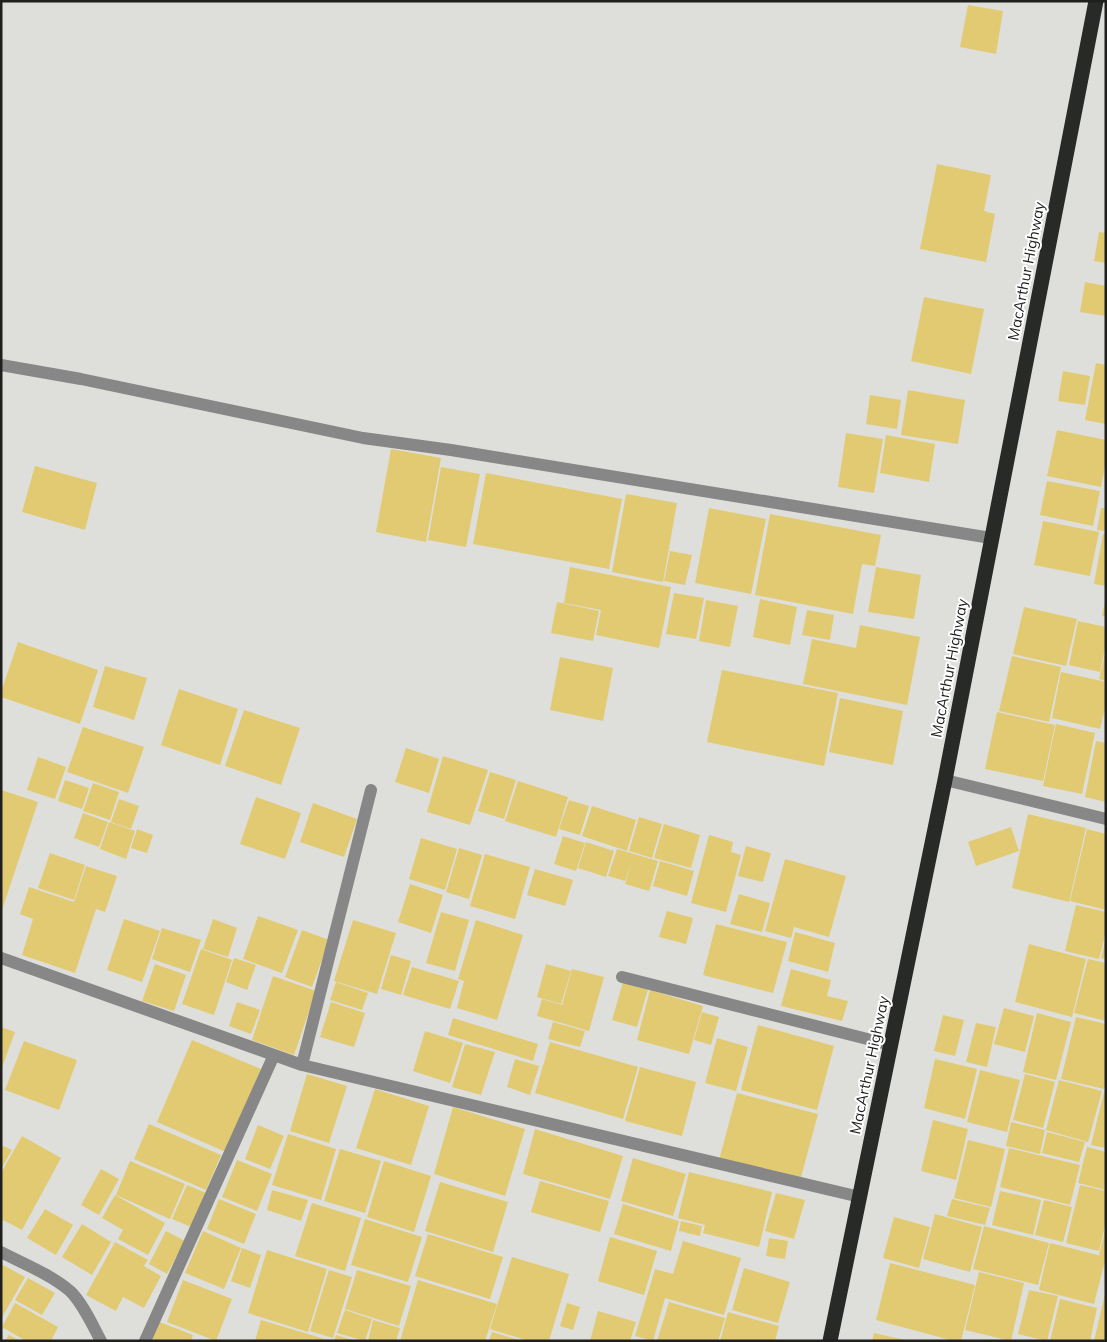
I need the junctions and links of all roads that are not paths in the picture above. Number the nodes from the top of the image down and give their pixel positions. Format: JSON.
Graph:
{"nodes":[{"id":1,"x":1096,"y":1,"type":"edge"},
{"id":2,"x":1,"y":365,"type":"edge"},
{"id":3,"x":991,"y":538,"type":"junction"},
{"id":4,"x":945,"y":780,"type":"junction"},
{"id":5,"x":371,"y":790,"type":"dead end"},
{"id":6,"x":1106,"y":819,"type":"edge"},
{"id":7,"x":1,"y":958,"type":"edge"},
{"id":8,"x":622,"y":977,"type":"dead end"},
{"id":9,"x":891,"y":1045,"type":"junction"},
{"id":10,"x":274,"y":1055,"type":"junction"},
{"id":11,"x":302,"y":1065,"type":"junction"},
{"id":12,"x":860,"y":1197,"type":"junction"},
{"id":13,"x":1,"y":1252,"type":"edge"},
{"id":14,"x":101,"y":1341,"type":"edge"},
{"id":15,"x":145,"y":1341,"type":"edge"},
{"id":16,"x":830,"y":1341,"type":"edge"}],
"edges":[{"from":1,"to":3,"type":"highway","name":"MacArthur Highway"},
{"from":2,"to":3,"type":"street"},
{"from":3,"to":4,"type":"highway","name":"MacArthur Highway"},
{"from":4,"to":6,"type":"street"},
{"from":4,"to":9,"type":"highway","name":"MacArthur Highway"},
{"from":5,"to":11,"type":"street"},
{"from":7,"to":10,"type":"street"},
{"from":8,"to":9,"type":"street"},
{"from":9,"to":12,"type":"highway","name":"MacArthur Highway"},
{"from":10,"to":11,"type":"street"},
{"from":10,"to":15,"type":"street"},
{"from":11,"to":12,"type":"street"},
{"from":12,"to":16,"type":"highway","name":"MacArthur Highway"},
{"from":13,"to":14,"type":"street"}]}
